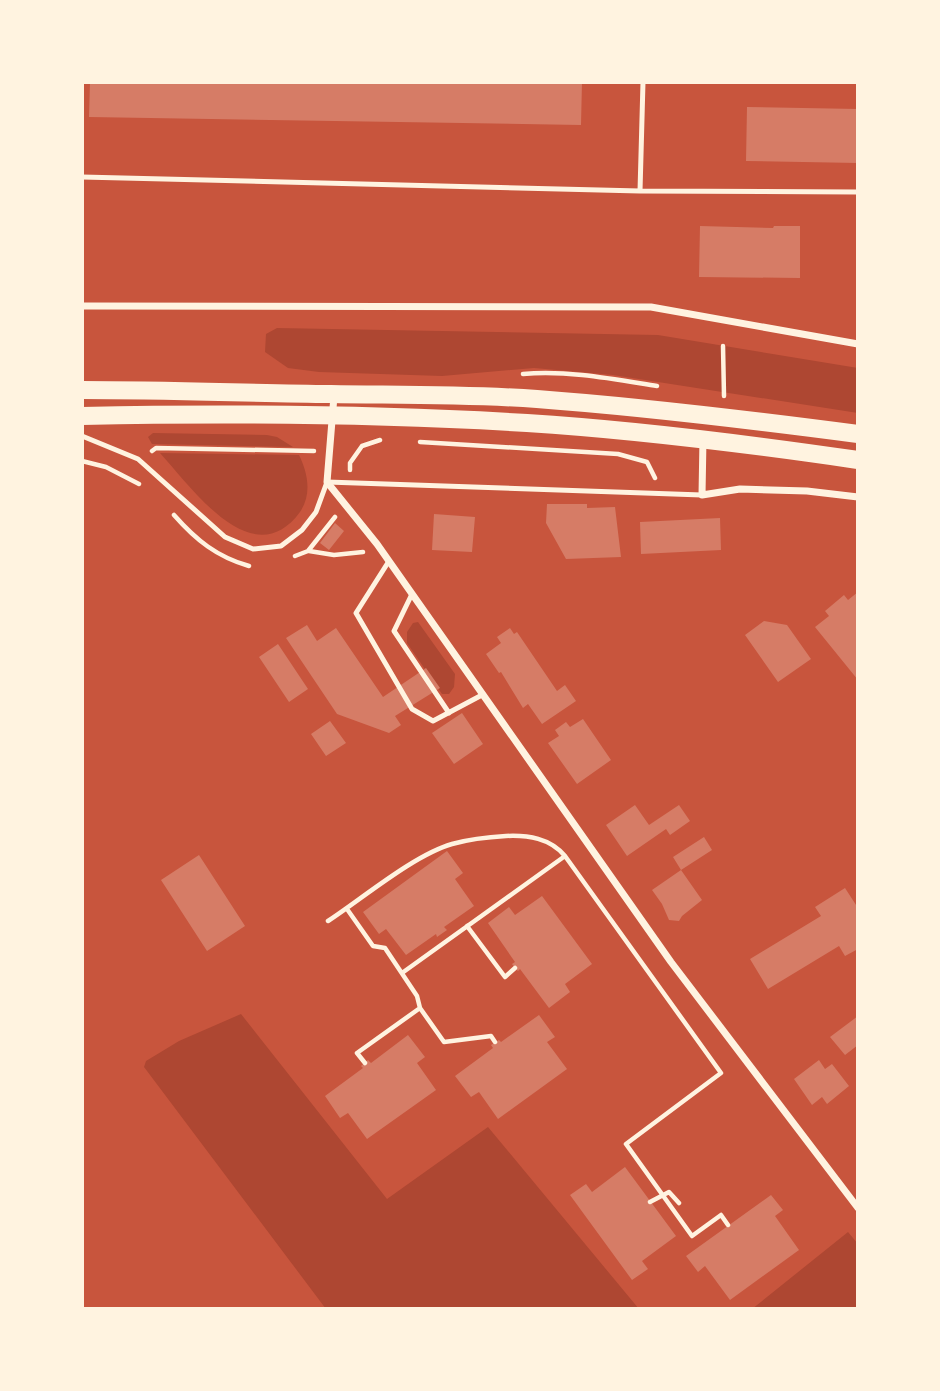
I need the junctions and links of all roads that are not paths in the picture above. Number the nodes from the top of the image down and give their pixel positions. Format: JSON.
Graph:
{"nodes":[{"id":1,"x":643,"y":82,"type":"edge"},
{"id":2,"x":82,"y":177,"type":"edge"},
{"id":3,"x":640,"y":191,"type":"junction"},
{"id":4,"x":858,"y":192,"type":"edge"},
{"id":5,"x":82,"y":306,"type":"edge"},
{"id":6,"x":858,"y":344,"type":"edge"},
{"id":7,"x":82,"y":390,"type":"edge"},
{"id":8,"x":334,"y":394,"type":"junction"},
{"id":9,"x":82,"y":416,"type":"edge"},
{"id":10,"x":333,"y":417,"type":"junction"},
{"id":11,"x":858,"y":434,"type":"edge"},
{"id":12,"x":82,"y":436,"type":"edge"},
{"id":13,"x":704,"y":438,"type":"junction"},
{"id":14,"x":858,"y":460,"type":"edge"},
{"id":15,"x":327,"y":482,"type":"junction"},
{"id":16,"x":702,"y":495,"type":"junction"},
{"id":17,"x":858,"y":497,"type":"edge"},
{"id":18,"x":389,"y":561,"type":"junction"},
{"id":19,"x":412,"y":594,"type":"junction"},
{"id":20,"x":482,"y":695,"type":"junction"},
{"id":21,"x":449,"y":713,"type":"junction"},
{"id":22,"x":858,"y":1208,"type":"edge"}],
"edges":[{"from":1,"to":3,"type":"lane"},
{"from":2,"to":3,"type":"lane"},
{"from":3,"to":4,"type":"lane"},
{"from":5,"to":6,"type":"street"},
{"from":7,"to":8,"type":"main road"},
{"from":8,"to":10,"type":"street"},
{"from":8,"to":11,"type":"main road"},
{"from":9,"to":10,"type":"main road"},
{"from":10,"to":13,"type":"main road"},
{"from":10,"to":15,"type":"street"},
{"from":12,"to":15,"type":"lane"},
{"from":13,"to":14,"type":"main road"},
{"from":13,"to":16,"type":"street"},
{"from":15,"to":16,"type":"lane"},
{"from":15,"to":18,"type":"street"},
{"from":16,"to":17,"type":"street"},
{"from":18,"to":19,"type":"street"},
{"from":18,"to":21,"type":"lane"},
{"from":19,"to":20,"type":"street"},
{"from":19,"to":21,"type":"lane"},
{"from":20,"to":21,"type":"lane"},
{"from":20,"to":22,"type":"street"}]}
